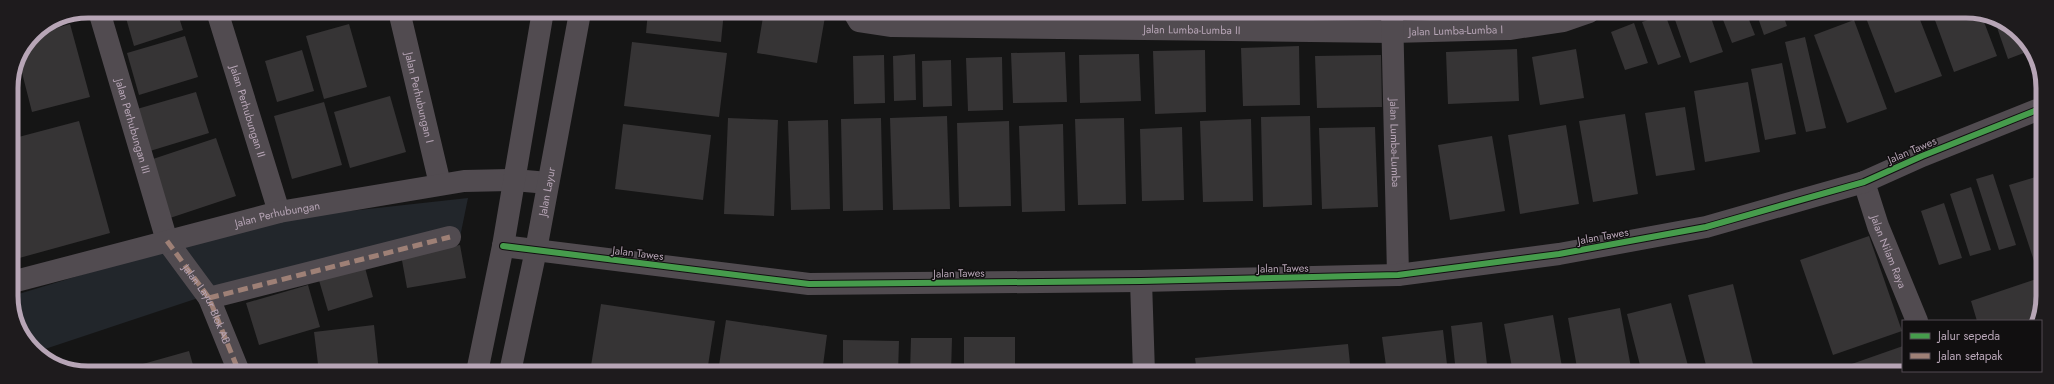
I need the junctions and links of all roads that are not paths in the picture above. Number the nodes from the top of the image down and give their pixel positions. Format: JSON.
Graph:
{"nodes":[{"id":1,"x":101,"y":18,"type":"edge"},
{"id":2,"x":219,"y":18,"type":"edge"},
{"id":3,"x":401,"y":18,"type":"edge"},
{"id":4,"x":542,"y":18,"type":"edge"},
{"id":5,"x":578,"y":18,"type":"edge"},
{"id":6,"x":857,"y":18,"type":"edge"},
{"id":7,"x":1570,"y":18,"type":"edge"},
{"id":8,"x":1392,"y":22,"type":"edge"},
{"id":9,"x":2036,"y":110,"type":"edge"},
{"id":10,"x":514,"y":180,"type":"junction"},
{"id":11,"x":1864,"y":182,"type":"junction"},
{"id":12,"x":548,"y":183,"type":"junction"},
{"id":13,"x":440,"y":184,"type":"junction"},
{"id":14,"x":278,"y":212,"type":"junction"},
{"id":15,"x":450,"y":238,"type":"dead end"},
{"id":16,"x":167,"y":241,"type":"junction"},
{"id":17,"x":502,"y":246,"type":"junction"},
{"id":18,"x":536,"y":250,"type":"junction"},
{"id":19,"x":1398,"y":275,"type":"junction"},
{"id":20,"x":18,"y":280,"type":"edge"},
{"id":21,"x":1141,"y":281,"type":"junction"},
{"id":22,"x":209,"y":298,"type":"junction"},
{"id":23,"x":1916,"y":320,"type":"edge"},
{"id":24,"x":237,"y":366,"type":"edge"},
{"id":25,"x":478,"y":366,"type":"edge"},
{"id":26,"x":511,"y":366,"type":"edge"},
{"id":27,"x":1144,"y":366,"type":"edge"}],
"edges":[{"from":1,"to":16,"type":"street","name":"Jalan Perhubungan III"},
{"from":2,"to":14,"type":"street","name":"Jalan Perhubungan II"},
{"from":3,"to":13,"type":"street","name":"Jalan Perhubungan I"},
{"from":4,"to":10,"type":"street"},
{"from":5,"to":12,"type":"street","name":"Jalan Layur"},
{"from":6,"to":8,"type":"street","name":"Jalan Lumba-Lumba II"},
{"from":7,"to":8,"type":"street","name":"Jalan Lumba-Lumba I"},
{"from":8,"to":19,"type":"street","name":"Jalan Lumba-Lumba"},
{"from":9,"to":11,"type":"street","name":"Jalan Tawes"},
{"from":10,"to":12,"type":"street","name":"Jalan Perhubungan"},
{"from":10,"to":13,"type":"street","name":"Jalan Perhubungan"},
{"from":10,"to":17,"type":"street"},
{"from":11,"to":19,"type":"street","name":"Jalan Tawes"},
{"from":11,"to":23,"type":"street","name":"Jalan Nilam Raya"},
{"from":12,"to":18,"type":"street","name":"Jalan Layur"},
{"from":13,"to":14,"type":"street","name":"Jalan Perhubungan"},
{"from":14,"to":16,"type":"street","name":"Jalan Perhubungan"},
{"from":15,"to":22,"type":"street"},
{"from":16,"to":20,"type":"street","name":"Jalan Perhubungan"},
{"from":16,"to":22,"type":"street","name":"Jalan Layur Blok AB"},
{"from":17,"to":18,"type":"street","name":"Jalan Tawes"},
{"from":17,"to":25,"type":"street"},
{"from":18,"to":21,"type":"street","name":"Jalan Tawes"},
{"from":18,"to":26,"type":"street","name":"Jalan Layur"},
{"from":19,"to":21,"type":"street","name":"Jalan Tawes"},
{"from":21,"to":27,"type":"street"},
{"from":22,"to":24,"type":"street","name":"Jalan Layur Blok AB"}]}
